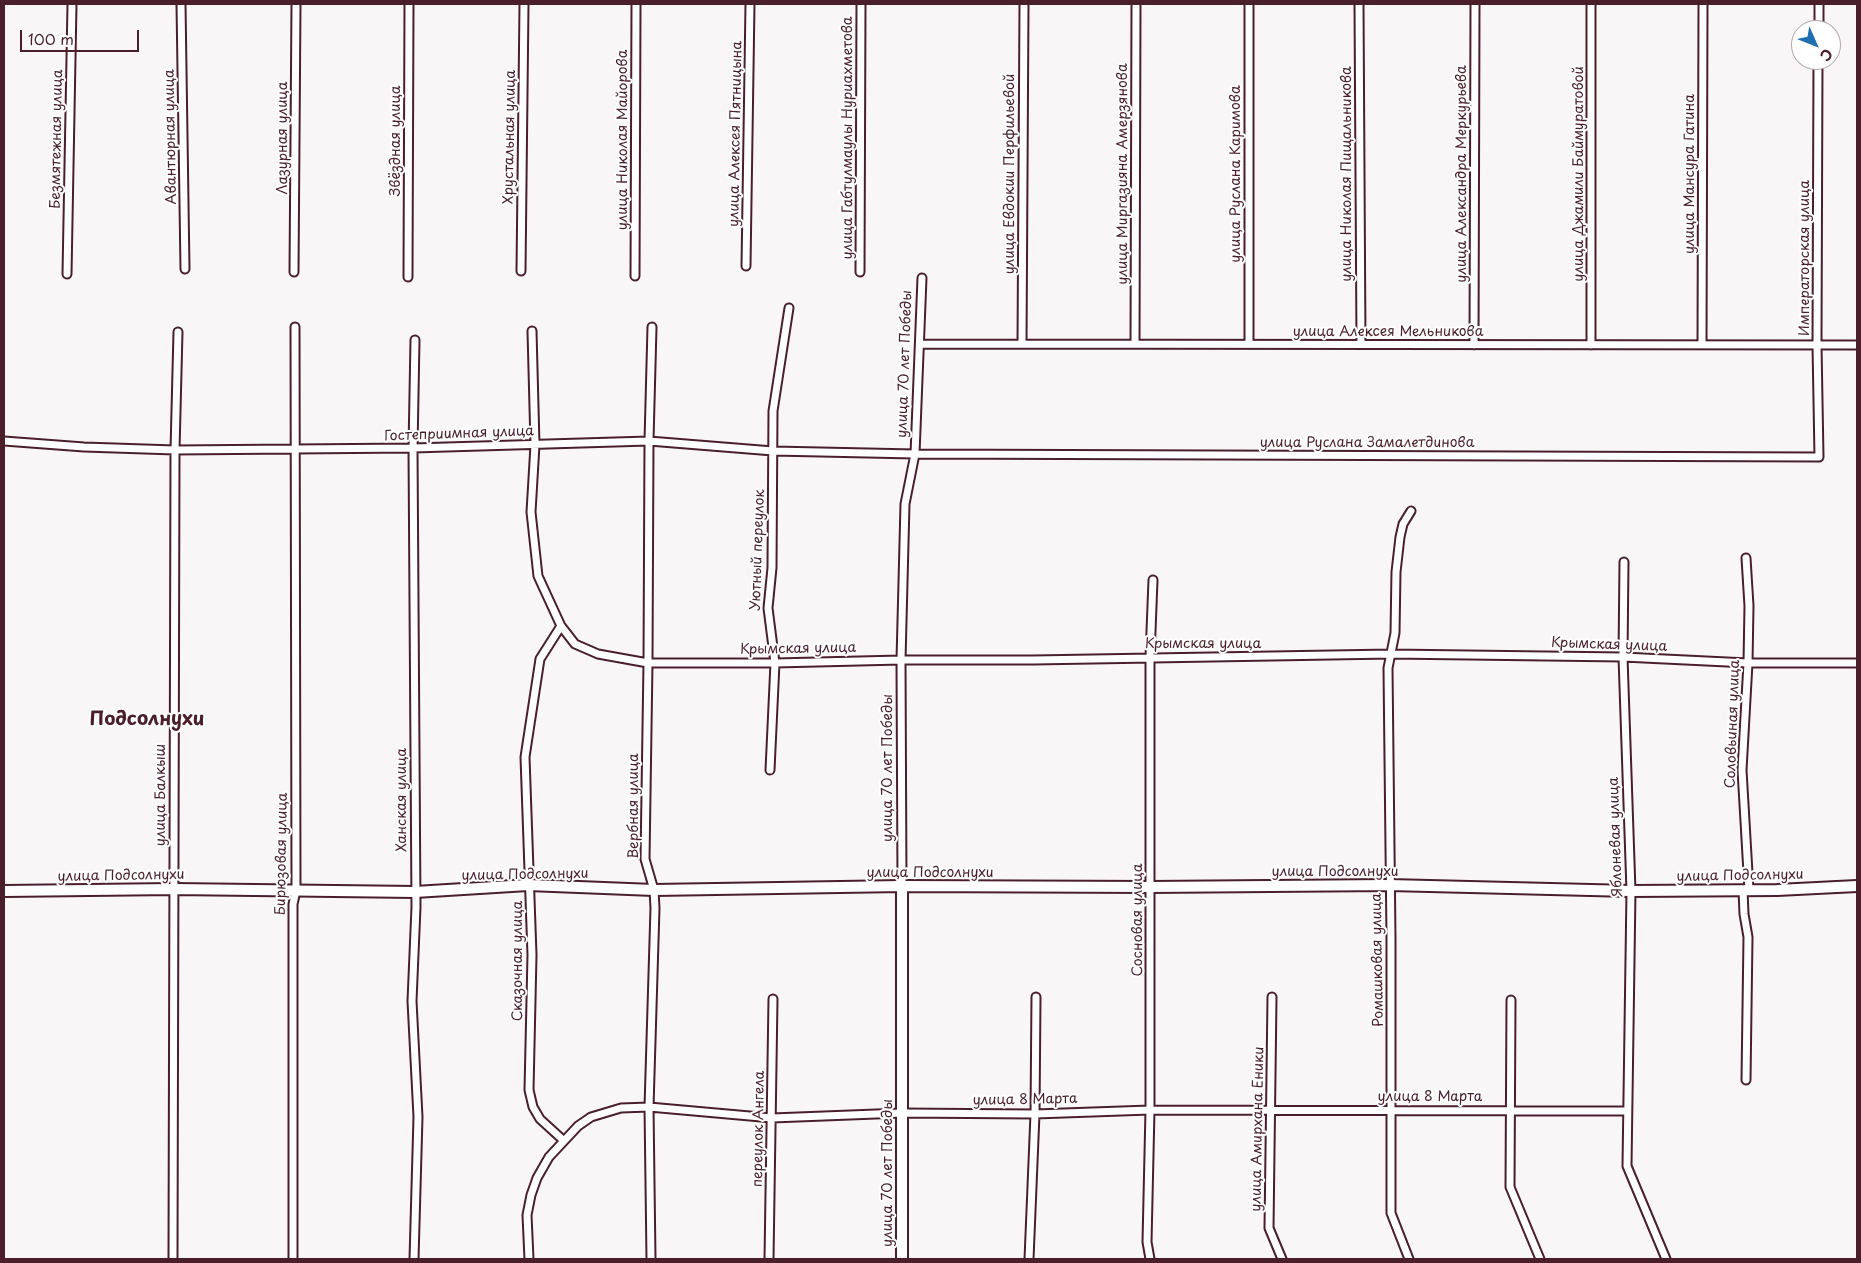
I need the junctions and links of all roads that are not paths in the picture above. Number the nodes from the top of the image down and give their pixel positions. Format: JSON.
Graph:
{"nodes":[{"id":1,"x":72,"y":4,"type":"edge"},
{"id":2,"x":181,"y":4,"type":"edge"},
{"id":3,"x":296,"y":4,"type":"edge"},
{"id":4,"x":409,"y":4,"type":"edge"},
{"id":5,"x":524,"y":4,"type":"edge"},
{"id":6,"x":636,"y":4,"type":"edge"},
{"id":7,"x":750,"y":4,"type":"edge"},
{"id":8,"x":861,"y":4,"type":"edge"},
{"id":9,"x":1024,"y":4,"type":"edge"},
{"id":10,"x":1136,"y":4,"type":"edge"},
{"id":11,"x":1248,"y":4,"type":"edge"},
{"id":12,"x":1359,"y":4,"type":"edge"},
{"id":13,"x":1475,"y":4,"type":"edge"},
{"id":14,"x":1591,"y":4,"type":"edge"},
{"id":15,"x":1703,"y":4,"type":"edge"},
{"id":16,"x":1819,"y":4,"type":"edge"},
{"id":17,"x":1819,"y":20,"type":"edge"},
{"id":18,"x":1818,"y":70,"type":"edge"},
{"id":19,"x":746,"y":266,"type":"dead end"},
{"id":20,"x":185,"y":269,"type":"dead end"},
{"id":21,"x":520,"y":271,"type":"dead end"},
{"id":22,"x":294,"y":272,"type":"dead end"},
{"id":23,"x":860,"y":272,"type":"dead end"},
{"id":24,"x":67,"y":274,"type":"dead end"},
{"id":25,"x":634,"y":276,"type":"dead end"},
{"id":26,"x":408,"y":278,"type":"dead end"},
{"id":27,"x":922,"y":278,"type":"dead end"},
{"id":28,"x":789,"y":308,"type":"dead end"},
{"id":29,"x":295,"y":327,"type":"dead end"},
{"id":30,"x":652,"y":327,"type":"dead end"},
{"id":31,"x":532,"y":331,"type":"dead end"},
{"id":32,"x":178,"y":332,"type":"dead end"},
{"id":33,"x":415,"y":340,"type":"dead end"},
{"id":34,"x":920,"y":344,"type":"junction"},
{"id":35,"x":1022,"y":344,"type":"junction"},
{"id":36,"x":1135,"y":344,"type":"junction"},
{"id":37,"x":1249,"y":344,"type":"junction"},
{"id":38,"x":1361,"y":344,"type":"junction"},
{"id":39,"x":1474,"y":344,"type":"junction"},
{"id":40,"x":1591,"y":344,"type":"junction"},
{"id":41,"x":1702,"y":345,"type":"junction"},
{"id":42,"x":1817,"y":345,"type":"junction"},
{"id":43,"x":1857,"y":345,"type":"edge"},
{"id":44,"x":4,"y":441,"type":"edge"},
{"id":45,"x":649,"y":441,"type":"junction"},
{"id":46,"x":535,"y":445,"type":"junction"},
{"id":47,"x":413,"y":448,"type":"junction"},
{"id":48,"x":175,"y":450,"type":"junction"},
{"id":49,"x":295,"y":450,"type":"junction"},
{"id":50,"x":773,"y":451,"type":"junction"},
{"id":51,"x":915,"y":454,"type":"junction"},
{"id":52,"x":1819,"y":457,"type":"joint"},
{"id":53,"x":1411,"y":511,"type":"dead end"},
{"id":54,"x":1746,"y":558,"type":"dead end"},
{"id":55,"x":1624,"y":562,"type":"dead end"},
{"id":56,"x":1153,"y":580,"type":"dead end"},
{"id":57,"x":561,"y":626,"type":"junction"},
{"id":58,"x":1391,"y":654,"type":"junction"},
{"id":59,"x":1622,"y":656,"type":"junction"},
{"id":60,"x":1150,"y":657,"type":"junction"},
{"id":61,"x":901,"y":660,"type":"junction"},
{"id":62,"x":648,"y":663,"type":"junction"},
{"id":63,"x":775,"y":663,"type":"junction"},
{"id":64,"x":1748,"y":663,"type":"junction"},
{"id":65,"x":1857,"y":663,"type":"edge"},
{"id":66,"x":770,"y":770,"type":"dead end"},
{"id":67,"x":1389,"y":885,"type":"junction"},
{"id":68,"x":528,"y":886,"type":"junction"},
{"id":69,"x":902,"y":886,"type":"junction"},
{"id":70,"x":1857,"y":886,"type":"edge"},
{"id":71,"x":1150,"y":887,"type":"junction"},
{"id":72,"x":174,"y":888,"type":"junction"},
{"id":73,"x":654,"y":890,"type":"junction"},
{"id":74,"x":1746,"y":890,"type":"junction"},
{"id":75,"x":4,"y":891,"type":"edge"},
{"id":76,"x":296,"y":891,"type":"junction"},
{"id":77,"x":1631,"y":891,"type":"junction"},
{"id":78,"x":415,"y":892,"type":"junction"},
{"id":79,"x":1272,"y":997,"type":"dead end"},
{"id":80,"x":1036,"y":998,"type":"dead end"},
{"id":81,"x":773,"y":999,"type":"dead end"},
{"id":82,"x":1511,"y":1000,"type":"dead end"},
{"id":83,"x":1746,"y":1080,"type":"dead end"},
{"id":84,"x":649,"y":1107,"type":"junction"},
{"id":85,"x":1391,"y":1109,"type":"junction"},
{"id":86,"x":1150,"y":1110,"type":"junction"},
{"id":87,"x":1272,"y":1110,"type":"junction"},
{"id":88,"x":1510,"y":1110,"type":"junction"},
{"id":89,"x":1627,"y":1111,"type":"junction"},
{"id":90,"x":902,"y":1113,"type":"junction"},
{"id":91,"x":1035,"y":1114,"type":"junction"},
{"id":92,"x":772,"y":1118,"type":"junction"},
{"id":93,"x":563,"y":1140,"type":"junction"},
{"id":94,"x":174,"y":1259,"type":"edge"},
{"id":95,"x":293,"y":1259,"type":"edge"},
{"id":96,"x":414,"y":1259,"type":"edge"},
{"id":97,"x":529,"y":1259,"type":"edge"},
{"id":98,"x":651,"y":1259,"type":"edge"},
{"id":99,"x":768,"y":1259,"type":"edge"},
{"id":100,"x":902,"y":1259,"type":"edge"},
{"id":101,"x":1029,"y":1259,"type":"edge"},
{"id":102,"x":1150,"y":1259,"type":"edge"},
{"id":103,"x":1282,"y":1259,"type":"edge"},
{"id":104,"x":1410,"y":1259,"type":"edge"},
{"id":105,"x":1540,"y":1259,"type":"edge"},
{"id":106,"x":1666,"y":1259,"type":"edge"}],
"edges":[{"from":1,"to":24,"type":"street","name":"Безмятежная улица"},
{"from":2,"to":20,"type":"street","name":"Авантюрная улица"},
{"from":3,"to":22,"type":"street","name":"Лазурная улица"},
{"from":4,"to":26,"type":"street","name":"Звёздная улица"},
{"from":5,"to":21,"type":"street","name":"Хрустальная улица"},
{"from":6,"to":25,"type":"street","name":"улица Николая Майорова"},
{"from":7,"to":19,"type":"street","name":"улица Алексея Пятницына"},
{"from":8,"to":23,"type":"street","name":"улица Габтулмаулы Нуриахметова"},
{"from":9,"to":35,"type":"street","name":"улица Евдокии Перфильевой"},
{"from":10,"to":36,"type":"street","name":"улица Миргазияна Амерзянова"},
{"from":11,"to":37,"type":"street","name":"улица Руслана Каримова"},
{"from":12,"to":38,"type":"street","name":"улица Николая Пищальникова"},
{"from":13,"to":39,"type":"street","name":"улица Александра Меркурьева"},
{"from":14,"to":40,"type":"street","name":"улица Джамили Баймуратовой"},
{"from":15,"to":41,"type":"street","name":"улица Мансура Гатина"},
{"from":16,"to":17,"type":"street"},
{"from":18,"to":42,"type":"street","name":"Императорская улица"},
{"from":27,"to":34,"type":"street","name":"улица 70 лет Победы"},
{"from":28,"to":50,"type":"street","name":"Уютный переулок"},
{"from":29,"to":49,"type":"street","name":"Бирюзовая улица"},
{"from":30,"to":45,"type":"street","name":"Вербная улица"},
{"from":31,"to":46,"type":"street"},
{"from":32,"to":48,"type":"street","name":"улица Балкыш"},
{"from":33,"to":47,"type":"street","name":"Ханская улица"},
{"from":34,"to":35,"type":"street","name":"улица Алексея Мельникова"},
{"from":34,"to":51,"type":"street","name":"улица 70 лет Победы"},
{"from":35,"to":36,"type":"street","name":"улица Алексея Мельникова"},
{"from":36,"to":37,"type":"street","name":"улица Алексея Мельникова"},
{"from":37,"to":38,"type":"street","name":"улица Алексея Мельникова"},
{"from":38,"to":39,"type":"street","name":"улица Алексея Мельникова"},
{"from":39,"to":40,"type":"street","name":"улица Алексея Мельникова"},
{"from":40,"to":41,"type":"street","name":"улица Алексея Мельникова"},
{"from":41,"to":42,"type":"street","name":"улица Алексея Мельникова"},
{"from":42,"to":43,"type":"street","name":"улица Алексея Мельникова"},
{"from":42,"to":52,"type":"street","name":"Императорская улица"},
{"from":44,"to":48,"type":"street","name":"Гостеприимная улица"},
{"from":45,"to":46,"type":"street","name":"Гостеприимная улица"},
{"from":45,"to":50,"type":"street","name":"Гостеприимная улица"},
{"from":45,"to":62,"type":"street","name":"Вербная улица"},
{"from":46,"to":47,"type":"street","name":"Гостеприимная улица"},
{"from":46,"to":57,"type":"street"},
{"from":47,"to":49,"type":"street","name":"Гостеприимная улица"},
{"from":47,"to":78,"type":"street","name":"Ханская улица"},
{"from":48,"to":49,"type":"street","name":"Гостеприимная улица"},
{"from":48,"to":72,"type":"street","name":"улица Балкыш"},
{"from":49,"to":76,"type":"street","name":"Бирюзовая улица"},
{"from":50,"to":51,"type":"street","name":"Гостеприимная улица"},
{"from":50,"to":63,"type":"street","name":"Уютный переулок"},
{"from":51,"to":52,"type":"street","name":"улица Руслана Замалетдинова"},
{"from":51,"to":61,"type":"street","name":"улица 70 лет Победы"},
{"from":53,"to":58,"type":"street","name":"Ромашковая улица"},
{"from":54,"to":64,"type":"street","name":"Соловьиная улица"},
{"from":55,"to":59,"type":"street","name":"Яблоневая улица"},
{"from":56,"to":60,"type":"street","name":"Сосновая улица"},
{"from":57,"to":62,"type":"street","name":"Крымская улица"},
{"from":57,"to":68,"type":"street","name":"Сказочная улица"},
{"from":58,"to":59,"type":"street","name":"Крымская улица"},
{"from":58,"to":60,"type":"street","name":"Крымская улица"},
{"from":58,"to":67,"type":"street","name":"Ромашковая улица"},
{"from":59,"to":64,"type":"street","name":"Крымская улица"},
{"from":59,"to":77,"type":"street","name":"Яблоневая улица"},
{"from":60,"to":61,"type":"street","name":"Крымская улица"},
{"from":60,"to":71,"type":"street","name":"Сосновая улица"},
{"from":61,"to":63,"type":"street","name":"Крымская улица"},
{"from":61,"to":69,"type":"street","name":"улица 70 лет Победы"},
{"from":62,"to":63,"type":"street","name":"Крымская улица"},
{"from":62,"to":73,"type":"street","name":"Вербная улица"},
{"from":63,"to":66,"type":"street","name":"Уютный переулок"},
{"from":64,"to":65,"type":"street","name":"Крымская улица"},
{"from":64,"to":74,"type":"street","name":"Соловьиная улица"},
{"from":67,"to":71,"type":"street","name":"улица Подсолнухи"},
{"from":67,"to":77,"type":"street","name":"улица Подсолнухи"},
{"from":67,"to":85,"type":"street","name":"Ромашковая улица"},
{"from":68,"to":73,"type":"street","name":"улица Подсолнухи"},
{"from":68,"to":78,"type":"street","name":"улица Подсолнухи"},
{"from":68,"to":93,"type":"street","name":"Сказочная улица"},
{"from":69,"to":71,"type":"street","name":"улица Подсолнухи"},
{"from":69,"to":73,"type":"street","name":"улица Подсолнухи"},
{"from":69,"to":90,"type":"street","name":"улица 70 лет Победы"},
{"from":70,"to":74,"type":"street","name":"улица Подсолнухи"},
{"from":71,"to":86,"type":"street","name":"Сосновая улица"},
{"from":72,"to":75,"type":"street","name":"улица Подсолнухи"},
{"from":72,"to":76,"type":"street","name":"улица Подсолнухи"},
{"from":72,"to":94,"type":"street","name":"улица Балкыш"},
{"from":73,"to":84,"type":"street","name":"Вербная улица"},
{"from":74,"to":77,"type":"street","name":"улица Подсолнухи"},
{"from":74,"to":83,"type":"street","name":"Соловьиная улица"},
{"from":76,"to":78,"type":"street","name":"улица Подсолнухи"},
{"from":76,"to":95,"type":"street","name":"Бирюзовая улица"},
{"from":77,"to":89,"type":"street","name":"Яблоневая улица"},
{"from":78,"to":96,"type":"street","name":"Ханская улица"},
{"from":79,"to":87,"type":"street","name":"улица Амирхана Еники"},
{"from":80,"to":91,"type":"street"},
{"from":81,"to":92,"type":"street","name":"переулок Ангела"},
{"from":82,"to":88,"type":"street"},
{"from":84,"to":92,"type":"street","name":"улица 8 Марта"},
{"from":84,"to":93,"type":"street","name":"улица 8 Марта"},
{"from":84,"to":98,"type":"street","name":"Вербная улица"},
{"from":85,"to":87,"type":"street","name":"улица 8 Марта"},
{"from":85,"to":88,"type":"street","name":"улица 8 Марта"},
{"from":85,"to":104,"type":"street","name":"Ромашковая улица"},
{"from":86,"to":87,"type":"street","name":"улица 8 Марта"},
{"from":86,"to":91,"type":"street","name":"улица 8 Марта"},
{"from":86,"to":102,"type":"street","name":"Сосновая улица"},
{"from":87,"to":103,"type":"street","name":"улица Амирхана Еники"},
{"from":88,"to":89,"type":"street","name":"улица 8 Марта"},
{"from":88,"to":105,"type":"street"},
{"from":89,"to":106,"type":"street","name":"Яблоневая улица"},
{"from":90,"to":91,"type":"street","name":"улица 8 Марта"},
{"from":90,"to":92,"type":"street","name":"улица 8 Марта"},
{"from":90,"to":100,"type":"street","name":"улица 70 лет Победы"},
{"from":91,"to":101,"type":"street"},
{"from":92,"to":99,"type":"street","name":"переулок Ангела"},
{"from":93,"to":97,"type":"street","name":"улица 8 Марта"}]}
